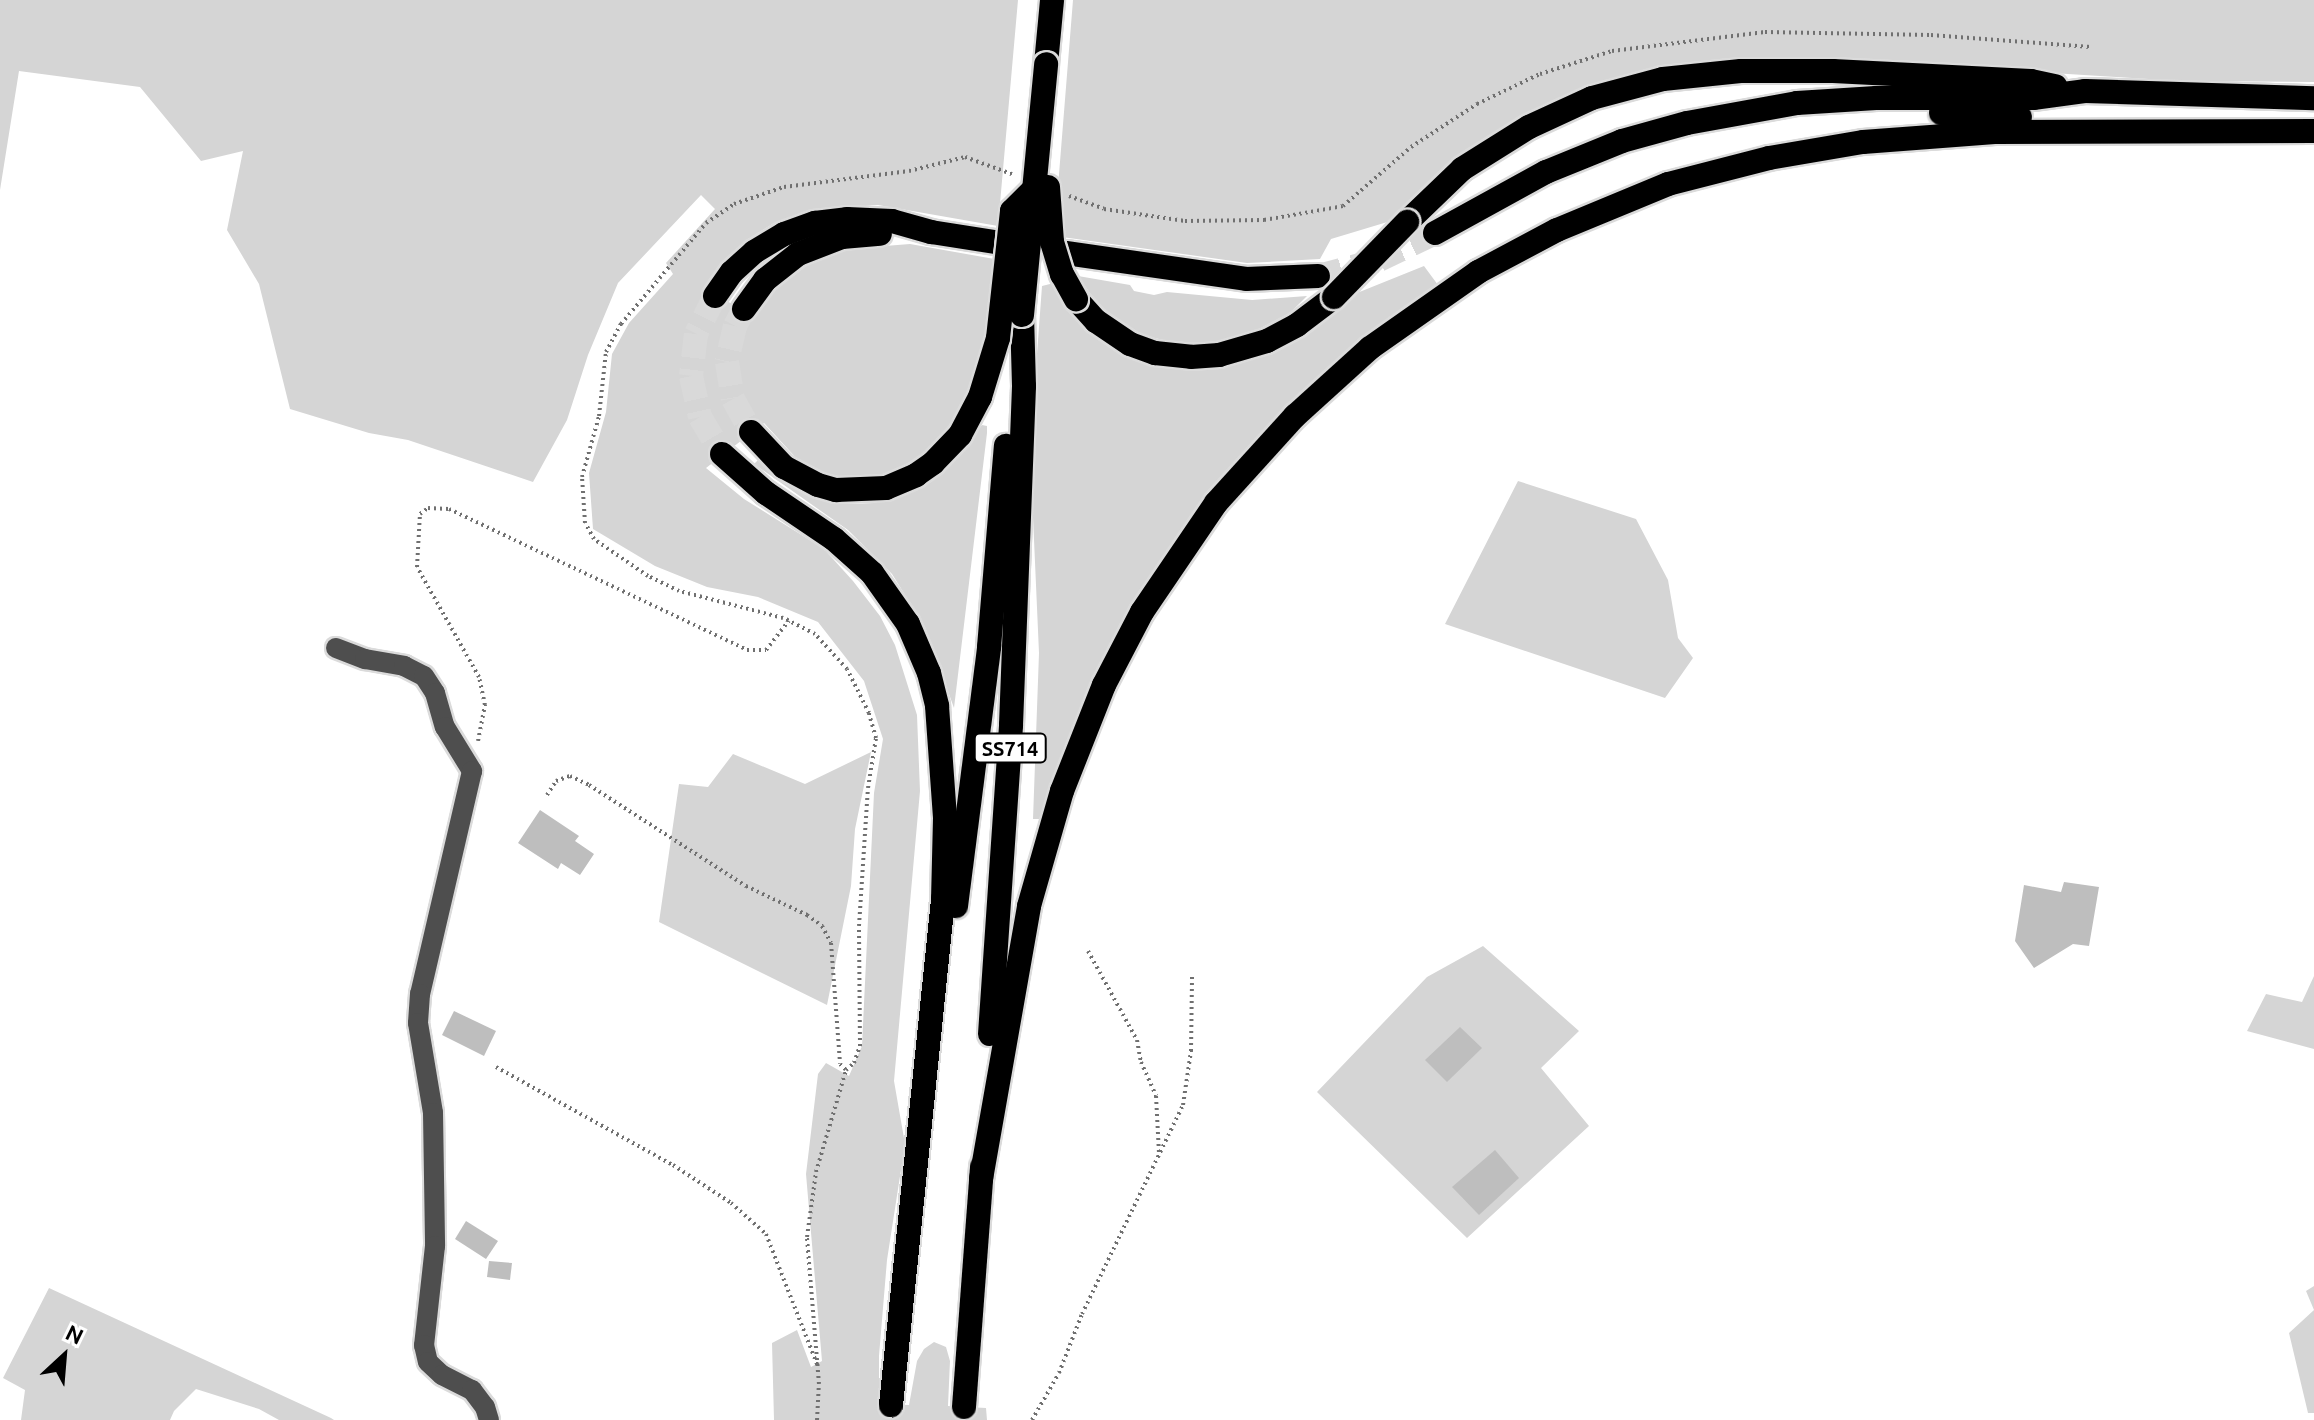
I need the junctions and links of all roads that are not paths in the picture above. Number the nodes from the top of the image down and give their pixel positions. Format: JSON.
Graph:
{"nodes":[{"id":1,"x":1052,"y":0,"type":"edge"},
{"id":2,"x":1046,"y":64,"type":"junction"},
{"id":3,"x":2085,"y":91,"type":"junction"},
{"id":4,"x":2314,"y":98,"type":"edge"},
{"id":5,"x":1722,"y":116,"type":"junction"},
{"id":6,"x":2222,"y":129,"type":"junction"},
{"id":7,"x":2314,"y":131,"type":"edge"},
{"id":8,"x":1035,"y":188,"type":"junction"},
{"id":9,"x":931,"y":232,"type":"junction"},
{"id":10,"x":1435,"y":233,"type":"tunnel mouth"},
{"id":11,"x":1001,"y":243,"type":"dead end"},
{"id":12,"x":1066,"y":253,"type":"dead end"},
{"id":13,"x":1318,"y":276,"type":"tunnel mouth"},
{"id":14,"x":715,"y":296,"type":"tunnel mouth"},
{"id":15,"x":744,"y":309,"type":"tunnel mouth"},
{"id":16,"x":1022,"y":315,"type":"junction"},
{"id":17,"x":751,"y":432,"type":"tunnel mouth"},
{"id":18,"x":722,"y":454,"type":"tunnel mouth"},
{"id":19,"x":336,"y":648,"type":"dead end"},
{"id":20,"x":924,"y":1102,"type":"junction"},
{"id":21,"x":981,"y":1179,"type":"junction"},
{"id":22,"x":891,"y":1405,"type":"dead end"},
{"id":23,"x":964,"y":1407,"type":"dead end"},
{"id":24,"x":489,"y":1420,"type":"edge"}],
"edges":[{"from":1,"to":2,"type":"highway","number":"SS714"},
{"from":2,"to":3,"type":"highway","bridge":true},
{"from":2,"to":8,"type":"highway","number":"SS714","bridge":true},
{"from":3,"to":4,"type":"highway"},
{"from":3,"to":5,"type":"highway"},
{"from":5,"to":6,"type":"highway"},
{"from":5,"to":10,"type":"highway"},
{"from":6,"to":7,"type":"highway"},
{"from":6,"to":21,"type":"highway"},
{"from":8,"to":16,"type":"highway","number":"SS714","bridge":true},
{"from":8,"to":17,"type":"highway","bridge":true},
{"from":9,"to":11,"type":"highway"},
{"from":9,"to":14,"type":"highway"},
{"from":9,"to":15,"type":"highway"},
{"from":12,"to":13,"type":"highway"},
{"from":16,"to":20,"type":"highway","number":"SS714"},
{"from":16,"to":21,"type":"highway","number":"SS714"},
{"from":18,"to":20,"type":"highway"},
{"from":19,"to":24,"type":"street"},
{"from":20,"to":22,"type":"highway","number":"SS714"},
{"from":21,"to":23,"type":"highway","number":"SS714"}]}
